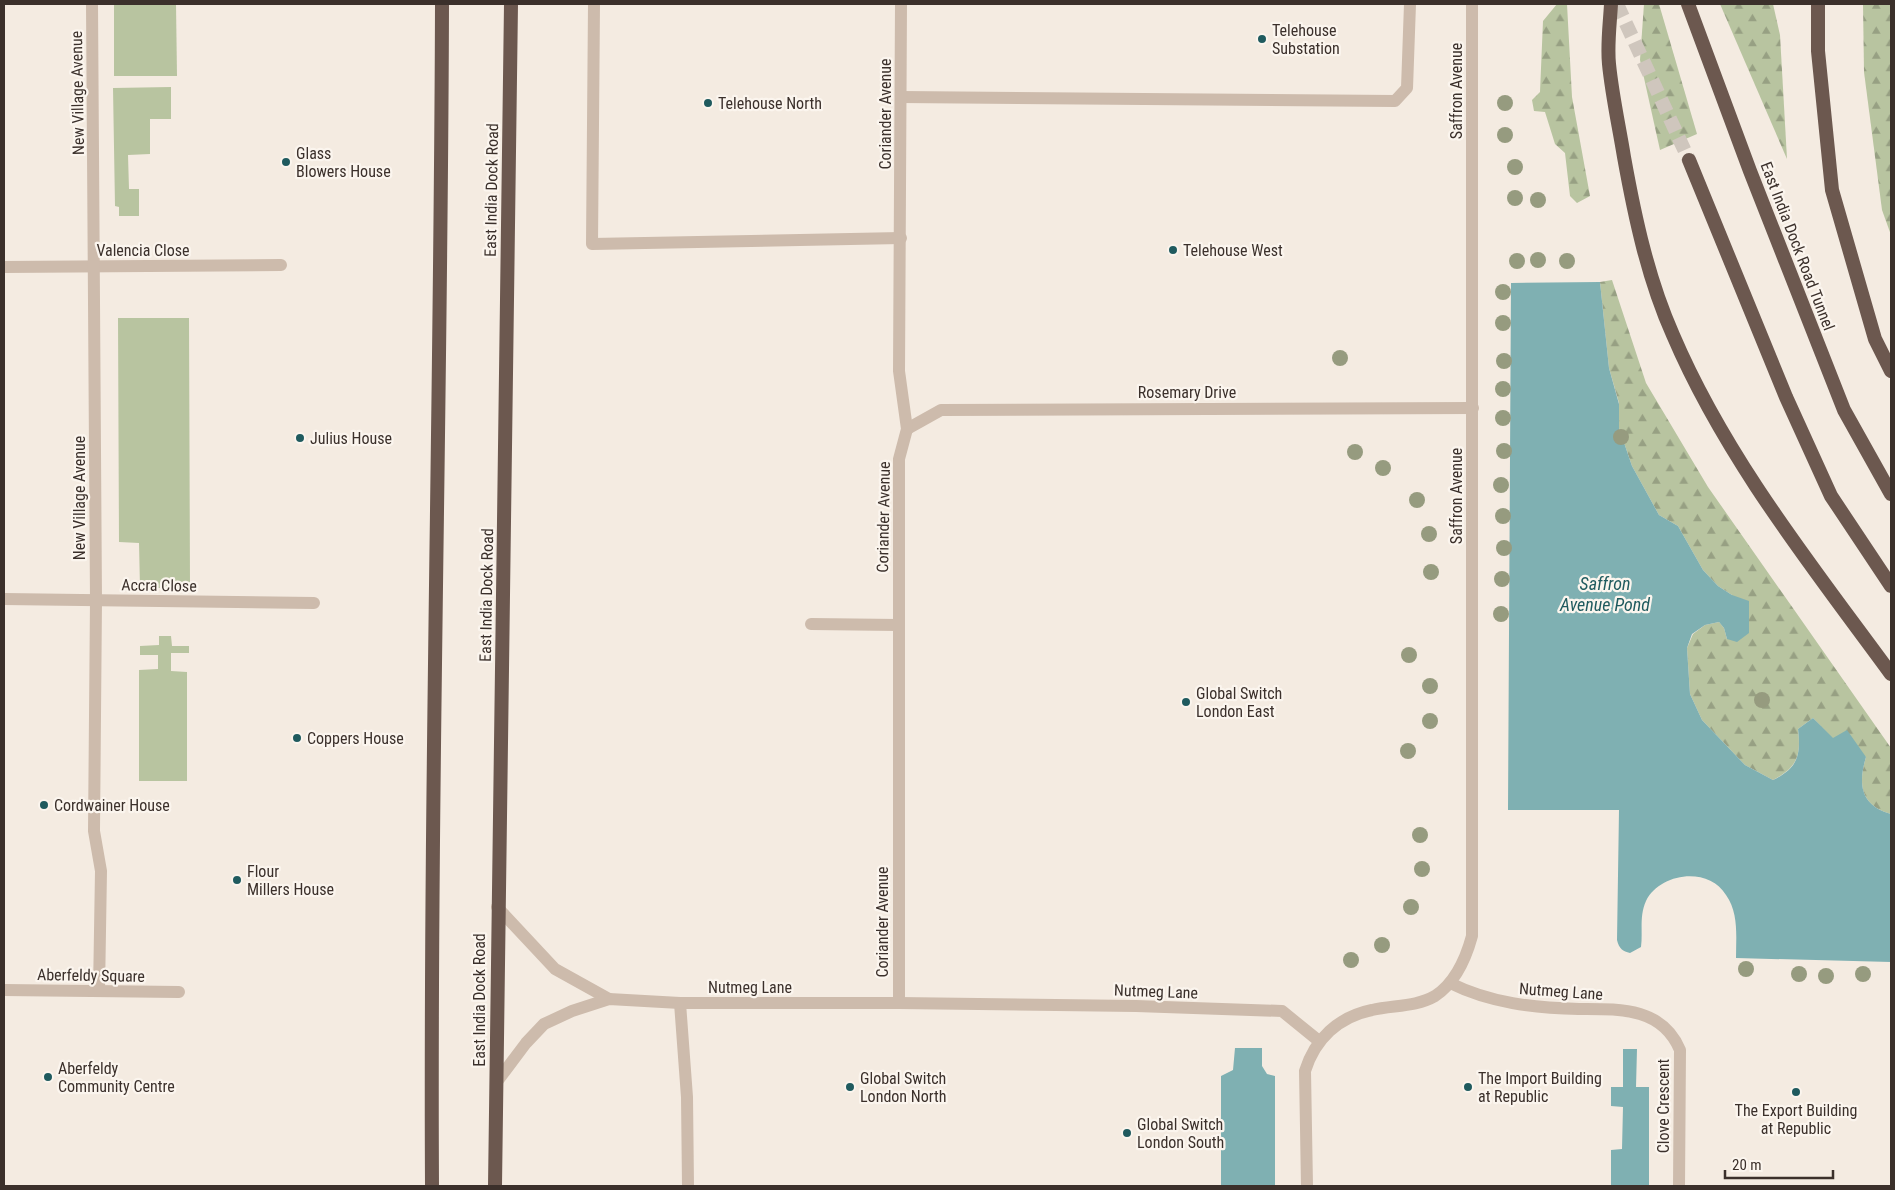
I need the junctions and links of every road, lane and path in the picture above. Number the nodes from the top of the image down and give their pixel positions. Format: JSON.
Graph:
{"nodes":[{"id":1,"x":92,"y":4,"type":"edge"},
{"id":2,"x":442,"y":4,"type":"edge"},
{"id":3,"x":511,"y":4,"type":"edge"},
{"id":4,"x":594,"y":4,"type":"edge"},
{"id":5,"x":901,"y":4,"type":"edge"},
{"id":6,"x":1410,"y":4,"type":"edge"},
{"id":7,"x":1472,"y":4,"type":"edge"},
{"id":8,"x":1610,"y":4,"type":"edge"},
{"id":9,"x":1688,"y":4,"type":"edge"},
{"id":10,"x":1818,"y":4,"type":"edge"},
{"id":11,"x":901,"y":97,"type":"junction"},
{"id":12,"x":1689,"y":160,"type":"tunnel mouth"},
{"id":13,"x":901,"y":238,"type":"junction"},
{"id":14,"x":282,"y":266,"type":"dead end"},
{"id":15,"x":4,"y":267,"type":"edge"},
{"id":16,"x":94,"y":267,"type":"junction"},
{"id":17,"x":1891,"y":372,"type":"edge"},
{"id":18,"x":1473,"y":408,"type":"junction"},
{"id":19,"x":907,"y":429,"type":"junction"},
{"id":20,"x":1891,"y":494,"type":"edge"},
{"id":21,"x":1891,"y":586,"type":"edge"},
{"id":22,"x":4,"y":599,"type":"edge"},
{"id":23,"x":96,"y":600,"type":"junction"},
{"id":24,"x":314,"y":603,"type":"dead end"},
{"id":25,"x":811,"y":624,"type":"dead end"},
{"id":26,"x":898,"y":626,"type":"junction"},
{"id":27,"x":1891,"y":674,"type":"edge"},
{"id":28,"x":498,"y":907,"type":"junction"},
{"id":29,"x":1450,"y":983,"type":"junction"},
{"id":30,"x":4,"y":990,"type":"edge"},
{"id":31,"x":99,"y":991,"type":"junction"},
{"id":32,"x":179,"y":992,"type":"dead end"},
{"id":33,"x":609,"y":999,"type":"junction"},
{"id":34,"x":899,"y":1002,"type":"junction"},
{"id":35,"x":680,"y":1004,"type":"junction"},
{"id":36,"x":1668,"y":1028,"type":"joint"},
{"id":37,"x":1319,"y":1040,"type":"junction"},
{"id":38,"x":496,"y":1084,"type":"junction"},
{"id":39,"x":432,"y":1186,"type":"edge"},
{"id":40,"x":495,"y":1186,"type":"edge"},
{"id":41,"x":688,"y":1186,"type":"edge"},
{"id":42,"x":1307,"y":1186,"type":"edge"},
{"id":43,"x":1679,"y":1186,"type":"edge"}],
"edges":[{"from":1,"to":16,"type":"street","name":"New Village Avenue"},
{"from":2,"to":39,"type":"highway"},
{"from":3,"to":28,"type":"highway","name":"East India Dock Road"},
{"from":4,"to":13,"type":"street"},
{"from":5,"to":11,"type":"street","name":"Coriander Avenue"},
{"from":6,"to":11,"type":"street"},
{"from":7,"to":18,"type":"street","name":"Saffron Avenue"},
{"from":8,"to":27,"type":"highway"},
{"from":9,"to":20,"type":"highway","name":"East India Dock Road Tunnel"},
{"from":10,"to":17,"type":"highway"},
{"from":11,"to":13,"type":"street","name":"Coriander Avenue"},
{"from":12,"to":21,"type":"highway"},
{"from":13,"to":19,"type":"street","name":"Coriander Avenue"},
{"from":14,"to":16,"type":"street","name":"Valencia Close"},
{"from":15,"to":16,"type":"street","name":"Valencia Close"},
{"from":16,"to":23,"type":"street","name":"New Village Avenue"},
{"from":18,"to":19,"type":"street","name":"Rosemary Drive"},
{"from":18,"to":29,"type":"street","name":"Saffron Avenue"},
{"from":19,"to":26,"type":"street","name":"Coriander Avenue"},
{"from":22,"to":23,"type":"street","name":"Accra Close"},
{"from":23,"to":24,"type":"street","name":"Accra Close"},
{"from":23,"to":31,"type":"street","name":"New Village Avenue"},
{"from":25,"to":26,"type":"street"},
{"from":26,"to":34,"type":"street","name":"Coriander Avenue"},
{"from":28,"to":33,"type":"street","name":"Nutmeg Lane"},
{"from":28,"to":38,"type":"highway","name":"East India Dock Road"},
{"from":29,"to":36,"type":"street","name":"Nutmeg Lane"},
{"from":29,"to":37,"type":"street"},
{"from":30,"to":31,"type":"street","name":"Aberfeldy Square"},
{"from":31,"to":32,"type":"street","name":"Aberfeldy Square"},
{"from":33,"to":35,"type":"street","name":"Nutmeg Lane"},
{"from":33,"to":38,"type":"street","name":"Nutmeg Lane"},
{"from":34,"to":35,"type":"street","name":"Nutmeg Lane"},
{"from":34,"to":37,"type":"street","name":"Nutmeg Lane"},
{"from":35,"to":41,"type":"street"},
{"from":36,"to":43,"type":"street","name":"Clove Crescent"},
{"from":37,"to":42,"type":"street"},
{"from":38,"to":40,"type":"highway","name":"East India Dock Road"}]}
